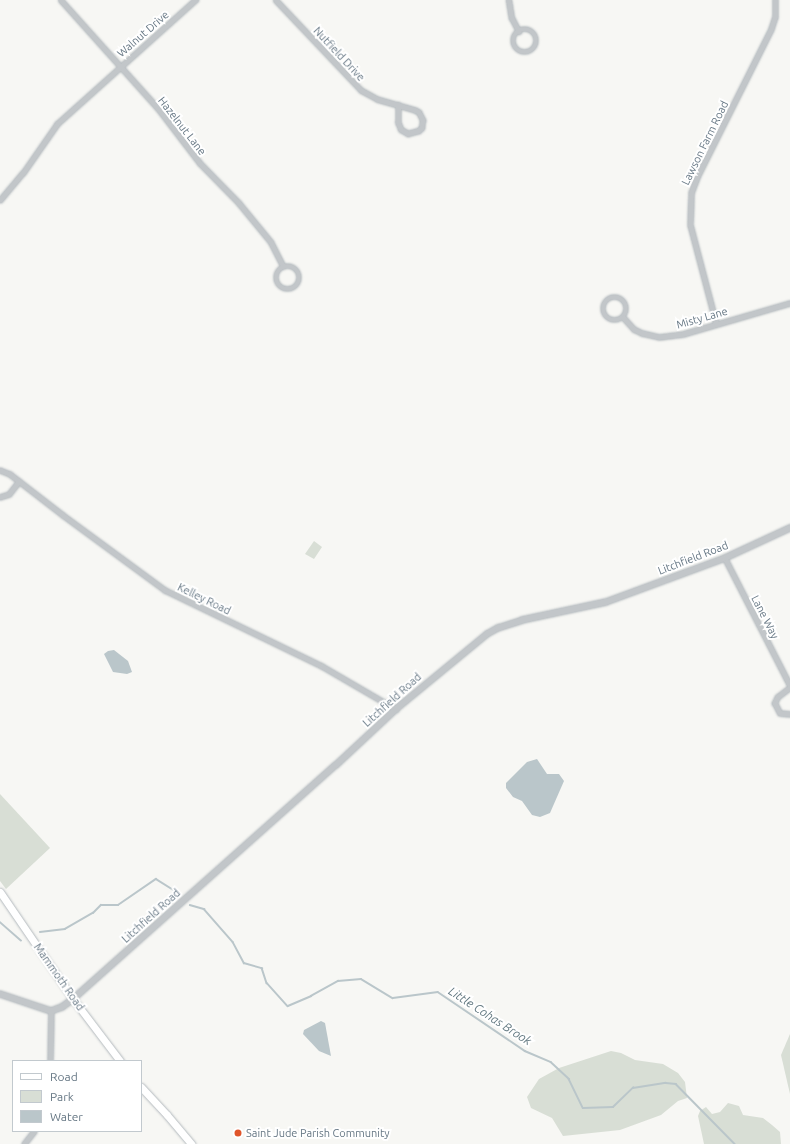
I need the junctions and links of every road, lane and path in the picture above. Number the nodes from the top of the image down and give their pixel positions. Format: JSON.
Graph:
{"nodes":[{"id":1,"x":61,"y":0,"type":"edge"},
{"id":2,"x":195,"y":0,"type":"edge"},
{"id":3,"x":276,"y":0,"type":"edge"},
{"id":4,"x":509,"y":0,"type":"edge"},
{"id":5,"x":775,"y":0,"type":"edge"},
{"id":6,"x":519,"y":31,"type":"junction"},
{"id":7,"x":120,"y":66,"type":"junction"},
{"id":8,"x":398,"y":106,"type":"junction"},
{"id":9,"x":0,"y":200,"type":"edge"},
{"id":10,"x":283,"y":266,"type":"junction"},
{"id":11,"x":790,"y":303,"type":"edge"},
{"id":12,"x":624,"y":318,"type":"junction"},
{"id":13,"x":716,"y":324,"type":"junction"},
{"id":14,"x":0,"y":470,"type":"edge"},
{"id":15,"x":19,"y":481,"type":"junction"},
{"id":16,"x":0,"y":497,"type":"edge"},
{"id":17,"x":790,"y":528,"type":"edge"},
{"id":18,"x":725,"y":558,"type":"junction"},
{"id":19,"x":790,"y":686,"type":"edge"},
{"id":20,"x":396,"y":709,"type":"junction"},
{"id":21,"x":790,"y":714,"type":"edge"},
{"id":22,"x":0,"y":892,"type":"edge"},
{"id":23,"x":0,"y":994,"type":"edge"},
{"id":24,"x":73,"y":999,"type":"junction"},
{"id":25,"x":51,"y":1011,"type":"junction"},
{"id":26,"x":50,"y":1060,"type":"edge"},
{"id":27,"x":119,"y":1060,"type":"edge"},
{"id":28,"x":142,"y":1088,"type":"edge"},
{"id":29,"x":33,"y":1132,"type":"edge"},
{"id":30,"x":24,"y":1144,"type":"edge"},
{"id":31,"x":191,"y":1144,"type":"edge"}],
"edges":[{"from":1,"to":7,"type":"street","name":"Hazelnut Lane"},
{"from":2,"to":7,"type":"street","name":"Walnut Drive"},
{"from":3,"to":8,"type":"street","name":"Nutfield Drive"},
{"from":4,"to":6,"type":"street"},
{"from":5,"to":13,"type":"street","name":"Lawson Farm Road"},
{"from":6,"to":6,"type":"street"},
{"from":7,"to":9,"type":"street","name":"Walnut Drive"},
{"from":7,"to":10,"type":"street","name":"Hazelnut Lane"},
{"from":8,"to":8,"type":"street","name":"Nutfield Drive"},
{"from":10,"to":10,"type":"street"},
{"from":11,"to":13,"type":"street","name":"Misty Lane"},
{"from":12,"to":12,"type":"street"},
{"from":12,"to":13,"type":"street","name":"Misty Lane"},
{"from":14,"to":15,"type":"street","name":"Kelley Road"},
{"from":15,"to":16,"type":"street"},
{"from":15,"to":20,"type":"street","name":"Kelley Road"},
{"from":17,"to":18,"type":"street","name":"Litchfield Road"},
{"from":18,"to":19,"type":"street","name":"Lane Way"},
{"from":18,"to":20,"type":"street","name":"Litchfield Road"},
{"from":19,"to":21,"type":"street","name":"Lane Way"},
{"from":20,"to":24,"type":"street","name":"Litchfield Road"},
{"from":22,"to":24,"type":"main road","name":"Mammoth Road"},
{"from":23,"to":25,"type":"street"},
{"from":24,"to":25,"type":"street","name":"Litchfield Road"},
{"from":24,"to":27,"type":"main road","name":"Mammoth Road"},
{"from":25,"to":26,"type":"street"},
{"from":28,"to":31,"type":"main road"},
{"from":29,"to":30,"type":"street"}]}
